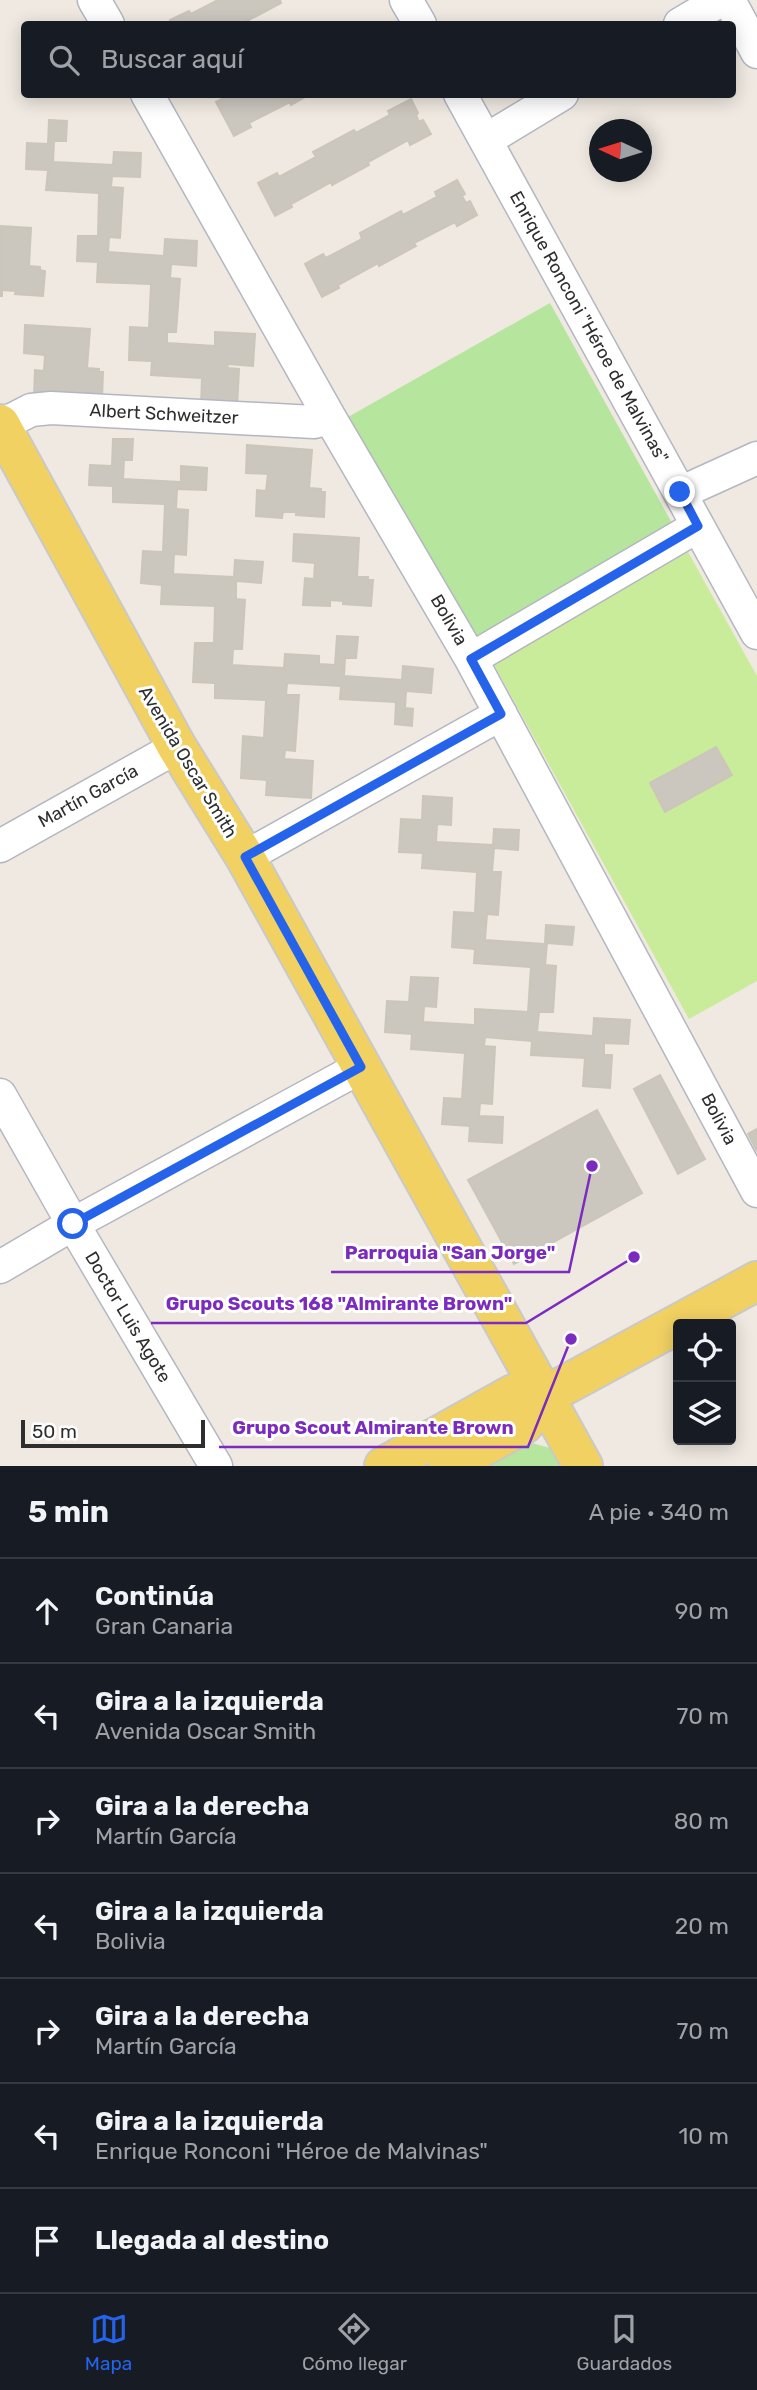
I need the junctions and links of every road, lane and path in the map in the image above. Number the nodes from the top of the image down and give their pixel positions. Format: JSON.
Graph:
{"nodes":[{"id":1,"x":94,"y":0,"type":"edge"},
{"id":2,"x":406,"y":0,"type":"edge"},
{"id":3,"x":721,"y":0,"type":"edge"},
{"id":4,"x":729,"y":0,"type":"edge"},
{"id":5,"x":106,"y":21,"type":"edge"},
{"id":6,"x":418,"y":21,"type":"edge"},
{"id":7,"x":685,"y":21,"type":"edge"},
{"id":8,"x":757,"y":52,"type":"edge"},
{"id":9,"x":149,"y":98,"type":"edge"},
{"id":10,"x":462,"y":98,"type":"edge"},
{"id":11,"x":555,"y":98,"type":"edge"},
{"id":12,"x":486,"y":139,"type":"junction"},
{"id":13,"x":330,"y":418,"type":"junction"},
{"id":14,"x":0,"y":425,"type":"edge"},
{"id":15,"x":757,"y":458,"type":"edge"},
{"id":16,"x":680,"y":492,"type":"junction"},
{"id":17,"x":698,"y":526,"type":"junction"},
{"id":18,"x":757,"y":633,"type":"edge"},
{"id":19,"x":471,"y":659,"type":"junction"},
{"id":20,"x":501,"y":714,"type":"junction"},
{"id":21,"x":177,"y":747,"type":"junction"},
{"id":22,"x":0,"y":846,"type":"edge"},
{"id":23,"x":245,"y":857,"type":"junction"},
{"id":24,"x":361,"y":1067,"type":"junction"},
{"id":25,"x":0,"y":1095,"type":"edge"},
{"id":26,"x":757,"y":1191,"type":"edge"},
{"id":27,"x":73,"y":1224,"type":"junction"},
{"id":28,"x":0,"y":1266,"type":"edge"},
{"id":29,"x":757,"y":1281,"type":"edge"},
{"id":30,"x":543,"y":1397,"type":"junction"},
{"id":31,"x":216,"y":1466,"type":"edge"},
{"id":32,"x":384,"y":1466,"type":"edge"},
{"id":33,"x":448,"y":1466,"type":"edge"},
{"id":34,"x":583,"y":1466,"type":"edge"}],
"edges":[{"from":1,"to":5,"type":"street"},
{"from":2,"to":6,"type":"street"},
{"from":3,"to":7,"type":"street"},
{"from":4,"to":8,"type":"street"},
{"from":9,"to":13,"type":"street","name":"Bolivia"},
{"from":10,"to":12,"type":"street","name":"Enrique Ronconi \"Héroe de Malvinas\""},
{"from":11,"to":12,"type":"street"},
{"from":12,"to":16,"type":"street","name":"Enrique Ronconi \"Héroe de Malvinas\""},
{"from":13,"to":14,"type":"street","name":"Albert Schweitzer"},
{"from":13,"to":19,"type":"street","name":"Bolivia"},
{"from":14,"to":21,"type":"main road","name":"Avenida Oscar Smith"},
{"from":15,"to":16,"type":"street"},
{"from":16,"to":17,"type":"street","name":"Enrique Ronconi \"Héroe de Malvinas\""},
{"from":17,"to":18,"type":"street","name":"Enrique Ronconi \"Héroe de Malvinas\""},
{"from":17,"to":19,"type":"street"},
{"from":19,"to":20,"type":"street","name":"Bolivia"},
{"from":20,"to":23,"type":"street"},
{"from":20,"to":26,"type":"street","name":"Bolivia"},
{"from":21,"to":22,"type":"street","name":"Martín García"},
{"from":21,"to":23,"type":"main road","name":"Avenida Oscar Smith"},
{"from":23,"to":24,"type":"main road","name":"Avenida Oscar Smith"},
{"from":24,"to":27,"type":"street"},
{"from":24,"to":30,"type":"main road","name":"Avenida Oscar Smith"},
{"from":25,"to":27,"type":"street","name":"Doctor Luis Agote"},
{"from":27,"to":28,"type":"street"},
{"from":27,"to":31,"type":"street","name":"Doctor Luis Agote"},
{"from":29,"to":30,"type":"main road"},
{"from":30,"to":32,"type":"main road"},
{"from":30,"to":33,"type":"main road"},
{"from":30,"to":34,"type":"main road","name":"Avenida Oscar Smith"}]}
